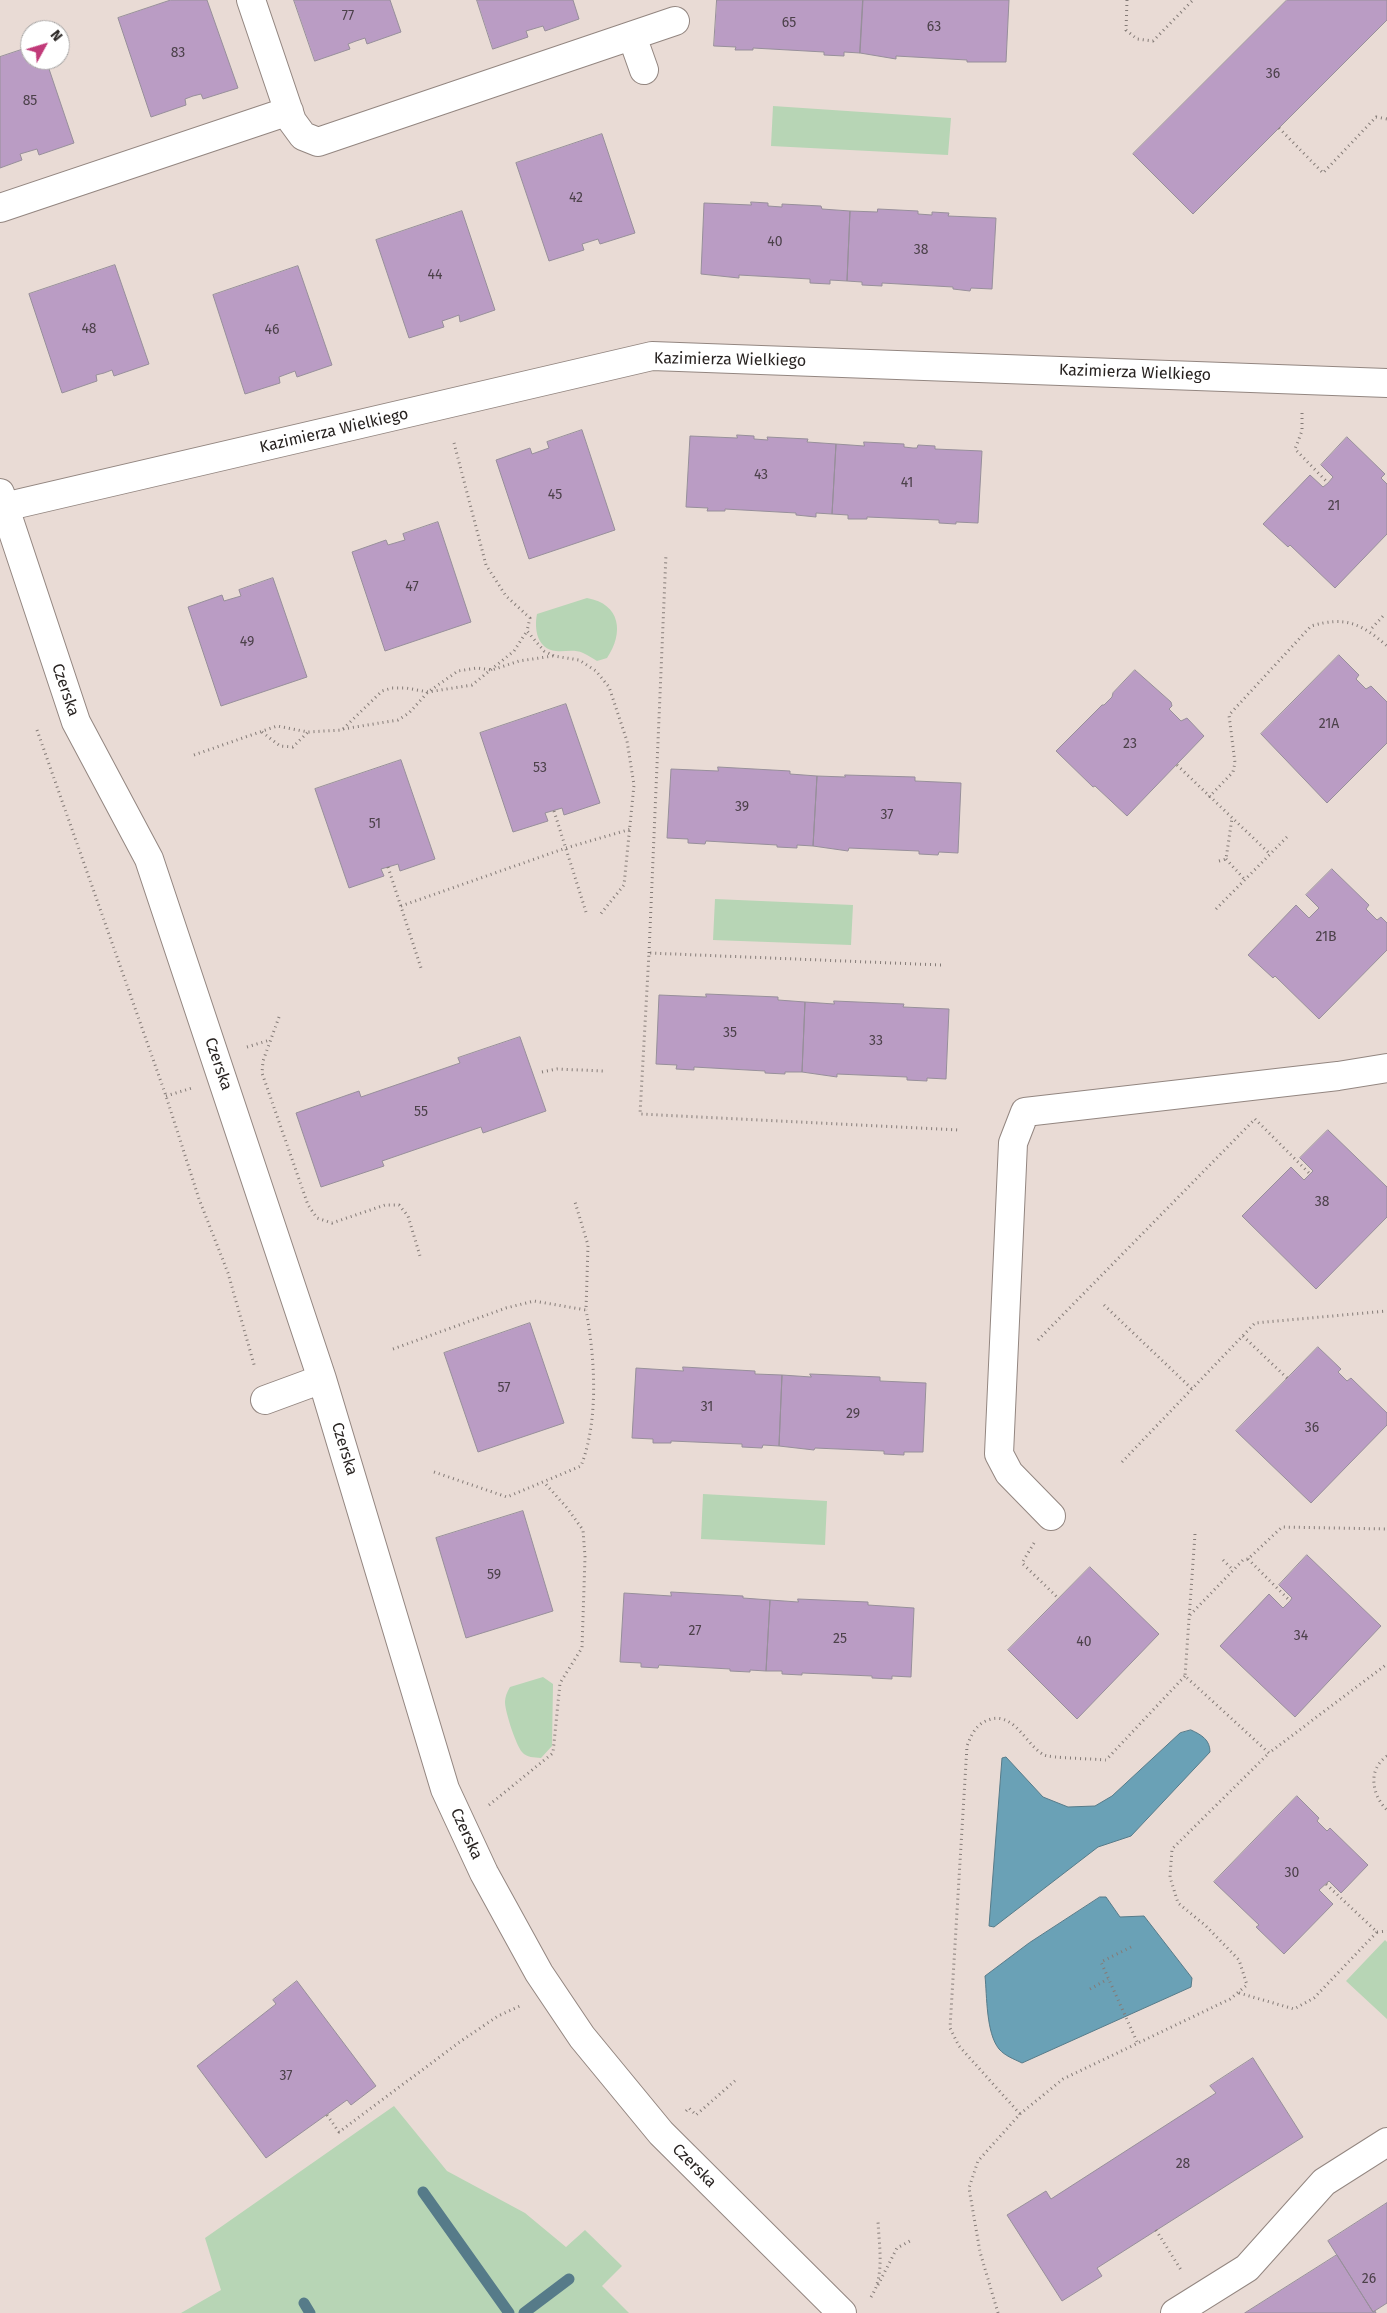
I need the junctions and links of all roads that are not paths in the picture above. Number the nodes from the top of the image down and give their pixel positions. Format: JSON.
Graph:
{"nodes":[{"id":1,"x":251,"y":0,"type":"edge"},
{"id":2,"x":675,"y":22,"type":"dead end"},
{"id":3,"x":632,"y":36,"type":"junction"},
{"id":4,"x":644,"y":70,"type":"dead end"},
{"id":5,"x":289,"y":111,"type":"junction"},
{"id":6,"x":0,"y":208,"type":"edge"},
{"id":7,"x":1387,"y":383,"type":"edge"},
{"id":8,"x":2,"y":503,"type":"edge"},
{"id":9,"x":1387,"y":1068,"type":"edge"},
{"id":10,"x":322,"y":1379,"type":"junction"},
{"id":11,"x":265,"y":1400,"type":"road end"},
{"id":12,"x":1051,"y":1516,"type":"road end"},
{"id":13,"x":1387,"y":2142,"type":"edge"},
{"id":14,"x":842,"y":2313,"type":"edge"},
{"id":15,"x":1175,"y":2313,"type":"edge"}],
"edges":[{"from":1,"to":5,"type":"street"},
{"from":2,"to":3,"type":"street"},
{"from":3,"to":4,"type":"street"},
{"from":3,"to":5,"type":"street"},
{"from":5,"to":6,"type":"street"},
{"from":7,"to":8,"type":"street","name":"Kazimierza Wielkiego"},
{"from":8,"to":10,"type":"street","name":"Czerska"},
{"from":9,"to":12,"type":"street"},
{"from":10,"to":11,"type":"street"},
{"from":10,"to":14,"type":"street","name":"Czerska"},
{"from":13,"to":15,"type":"street"}]}
